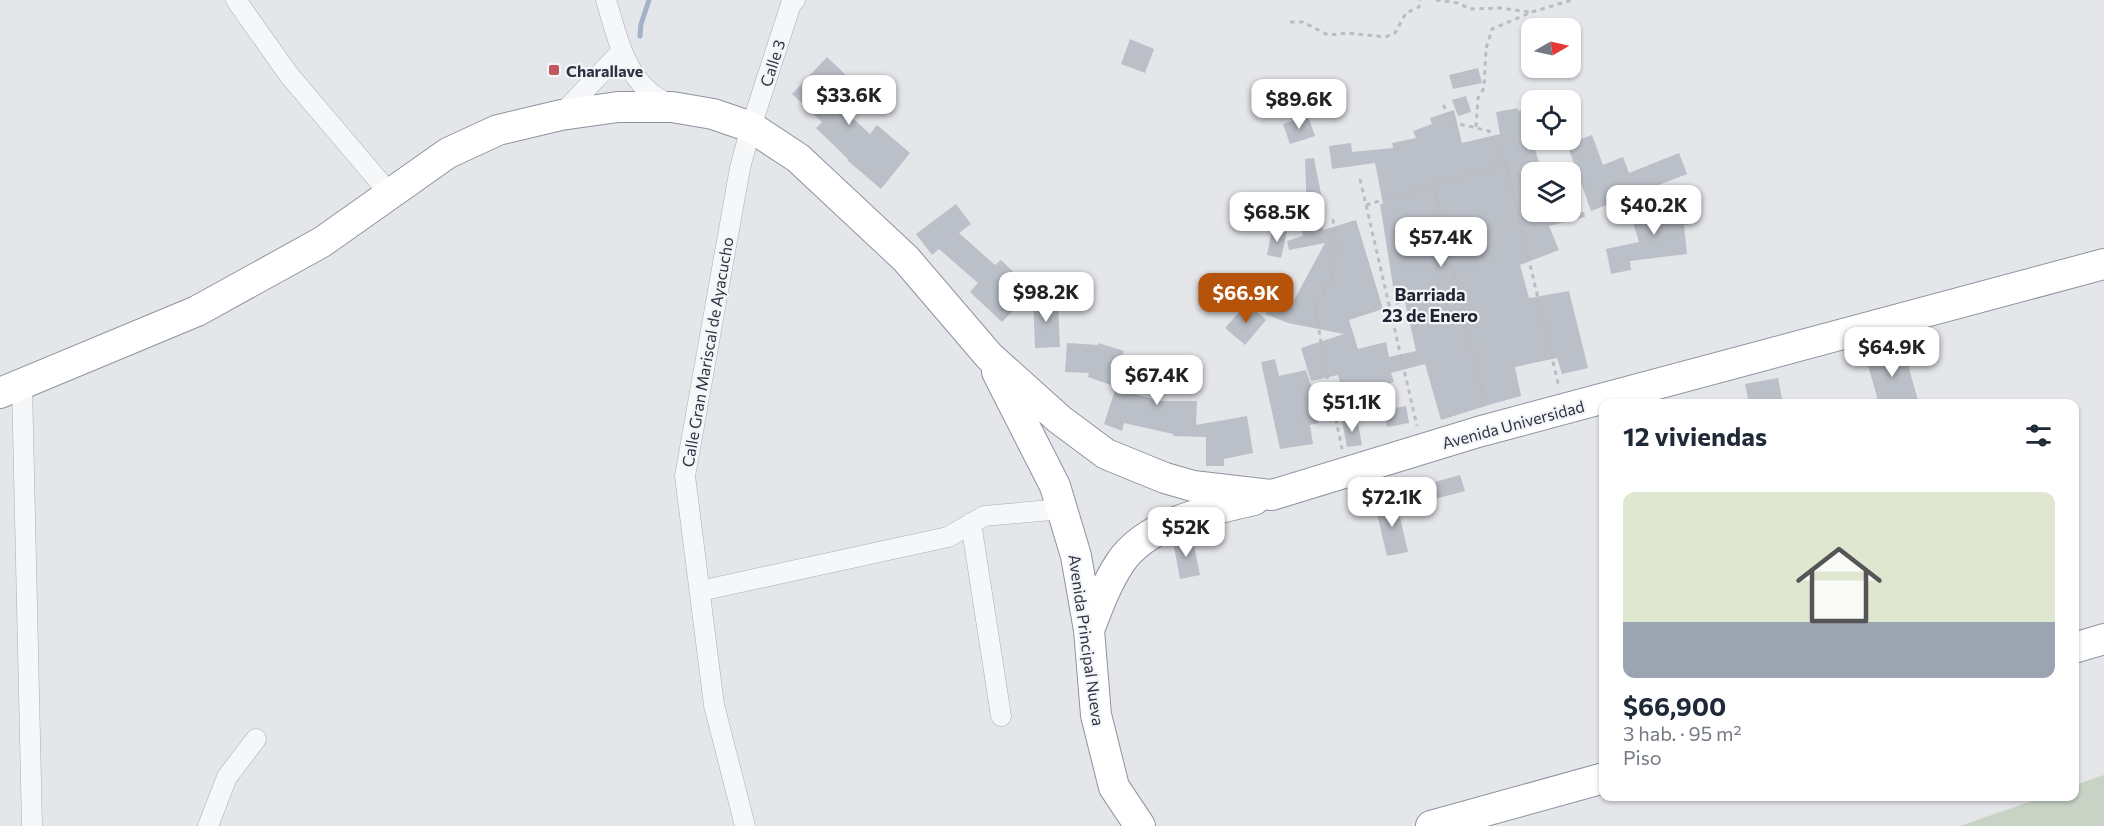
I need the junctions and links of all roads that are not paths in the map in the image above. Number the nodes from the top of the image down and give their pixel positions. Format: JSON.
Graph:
{"nodes":[{"id":1,"x":236,"y":0,"type":"edge"},
{"id":2,"x":606,"y":0,"type":"edge"},
{"id":3,"x":795,"y":0,"type":"edge"},
{"id":4,"x":622,"y":51,"type":"junction"},
{"id":5,"x":672,"y":107,"type":"junction"},
{"id":6,"x":561,"y":115,"type":"junction"},
{"id":7,"x":751,"y":127,"type":"junction"},
{"id":8,"x":390,"y":194,"type":"junction"},
{"id":9,"x":2104,"y":264,"type":"edge"},
{"id":10,"x":989,"y":356,"type":"junction"},
{"id":11,"x":11,"y":389,"type":"edge"},
{"id":12,"x":1601,"y":399,"type":"edge"},
{"id":13,"x":1599,"y":400,"type":"edge"},
{"id":14,"x":1272,"y":495,"type":"junction"},
{"id":15,"x":1062,"y":509,"type":"junction"},
{"id":16,"x":971,"y":523,"type":"junction"},
{"id":17,"x":700,"y":591,"type":"junction"},
{"id":18,"x":1089,"y":630,"type":"junction"},
{"id":19,"x":2104,"y":639,"type":"edge"},
{"id":20,"x":2079,"y":646,"type":"edge"},
{"id":21,"x":1001,"y":716,"type":"dead end"},
{"id":22,"x":256,"y":739,"type":"dead end"},
{"id":23,"x":1599,"y":779,"type":"edge"},
{"id":24,"x":32,"y":826,"type":"edge"},
{"id":25,"x":208,"y":826,"type":"edge"},
{"id":26,"x":744,"y":826,"type":"edge"},
{"id":27,"x":1140,"y":826,"type":"edge"},
{"id":28,"x":1431,"y":826,"type":"edge"}],
"edges":[{"from":1,"to":8,"type":"street"},
{"from":2,"to":4,"type":"street"},
{"from":3,"to":7,"type":"street","name":"Calle 3"},
{"from":4,"to":5,"type":"street"},
{"from":4,"to":6,"type":"street"},
{"from":5,"to":6,"type":"highway"},
{"from":5,"to":7,"type":"highway"},
{"from":6,"to":8,"type":"highway"},
{"from":7,"to":10,"type":"highway"},
{"from":7,"to":17,"type":"street","name":"Calle Gran Mariscal de Ayacucho"},
{"from":8,"to":11,"type":"highway"},
{"from":9,"to":12,"type":"highway","name":"Avenida Universidad"},
{"from":10,"to":14,"type":"highway","name":"Avenida Universidad"},
{"from":10,"to":15,"type":"highway","name":"Avenida Principal Nueva"},
{"from":11,"to":24,"type":"street"},
{"from":13,"to":14,"type":"highway","name":"Avenida Universidad"},
{"from":14,"to":18,"type":"highway"},
{"from":15,"to":16,"type":"street"},
{"from":15,"to":18,"type":"highway","name":"Avenida Principal Nueva"},
{"from":16,"to":17,"type":"street"},
{"from":16,"to":21,"type":"street"},
{"from":17,"to":26,"type":"street","name":"Calle Gran Mariscal de Ayacucho"},
{"from":18,"to":27,"type":"highway","name":"Avenida Principal Nueva"},
{"from":19,"to":20,"type":"highway"},
{"from":22,"to":25,"type":"street"},
{"from":23,"to":28,"type":"highway"}]}
